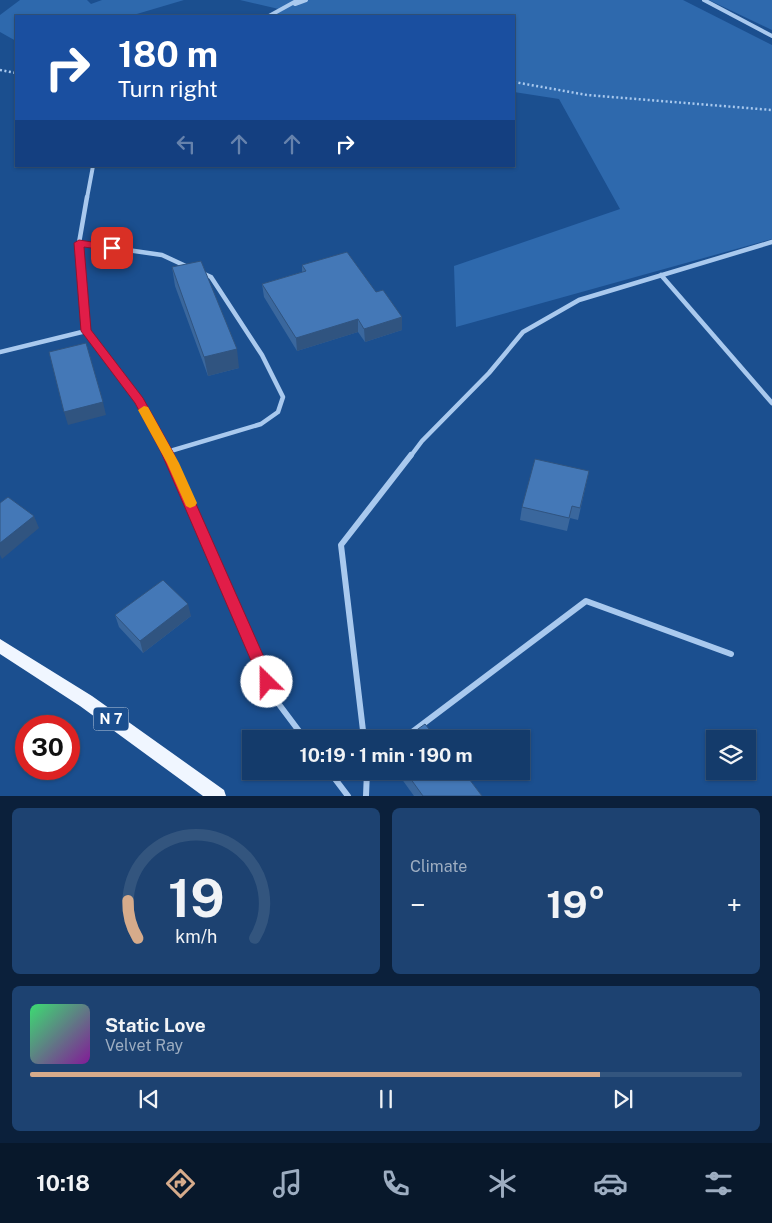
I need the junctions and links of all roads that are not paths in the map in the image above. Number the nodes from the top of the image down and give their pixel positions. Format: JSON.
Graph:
{"nodes":[{"id":1,"x":298,"y":0,"type":"edge"},
{"id":2,"x":306,"y":0,"type":"edge"},
{"id":3,"x":704,"y":0,"type":"edge"},
{"id":4,"x":294,"y":4,"type":"junction"},
{"id":5,"x":271,"y":15,"type":"edge"},
{"id":6,"x":772,"y":36,"type":"edge"},
{"id":7,"x":92,"y":167,"type":"edge"},
{"id":8,"x":772,"y":242,"type":"edge"},
{"id":9,"x":79,"y":243,"type":"junction"},
{"id":10,"x":661,"y":275,"type":"junction"},
{"id":11,"x":86,"y":331,"type":"junction"},
{"id":12,"x":0,"y":352,"type":"edge"},
{"id":13,"x":772,"y":403,"type":"edge"},
{"id":14,"x":167,"y":452,"type":"junction"},
{"id":15,"x":0,"y":646,"type":"edge"},
{"id":16,"x":731,"y":654,"type":"dead end"},
{"id":17,"x":298,"y":730,"type":"edge"},
{"id":18,"x":363,"y":730,"type":"edge"},
{"id":19,"x":415,"y":730,"type":"edge"},
{"id":20,"x":336,"y":780,"type":"edge"},
{"id":21,"x":367,"y":780,"type":"edge"},
{"id":22,"x":218,"y":796,"type":"edge"},
{"id":23,"x":348,"y":796,"type":"edge"},
{"id":24,"x":366,"y":796,"type":"edge"}],
"edges":[{"from":1,"to":4,"type":"street"},
{"from":2,"to":4,"type":"street"},
{"from":3,"to":6,"type":"street"},
{"from":4,"to":5,"type":"street"},
{"from":7,"to":9,"type":"street"},
{"from":8,"to":10,"type":"street"},
{"from":9,"to":11,"type":"street"},
{"from":9,"to":14,"type":"street"},
{"from":10,"to":13,"type":"street"},
{"from":10,"to":18,"type":"street"},
{"from":11,"to":12,"type":"street"},
{"from":11,"to":14,"type":"street"},
{"from":14,"to":17,"type":"street"},
{"from":15,"to":22,"type":"main road","number":"N 7"},
{"from":16,"to":19,"type":"street"},
{"from":20,"to":23,"type":"street"},
{"from":21,"to":24,"type":"street"}]}
